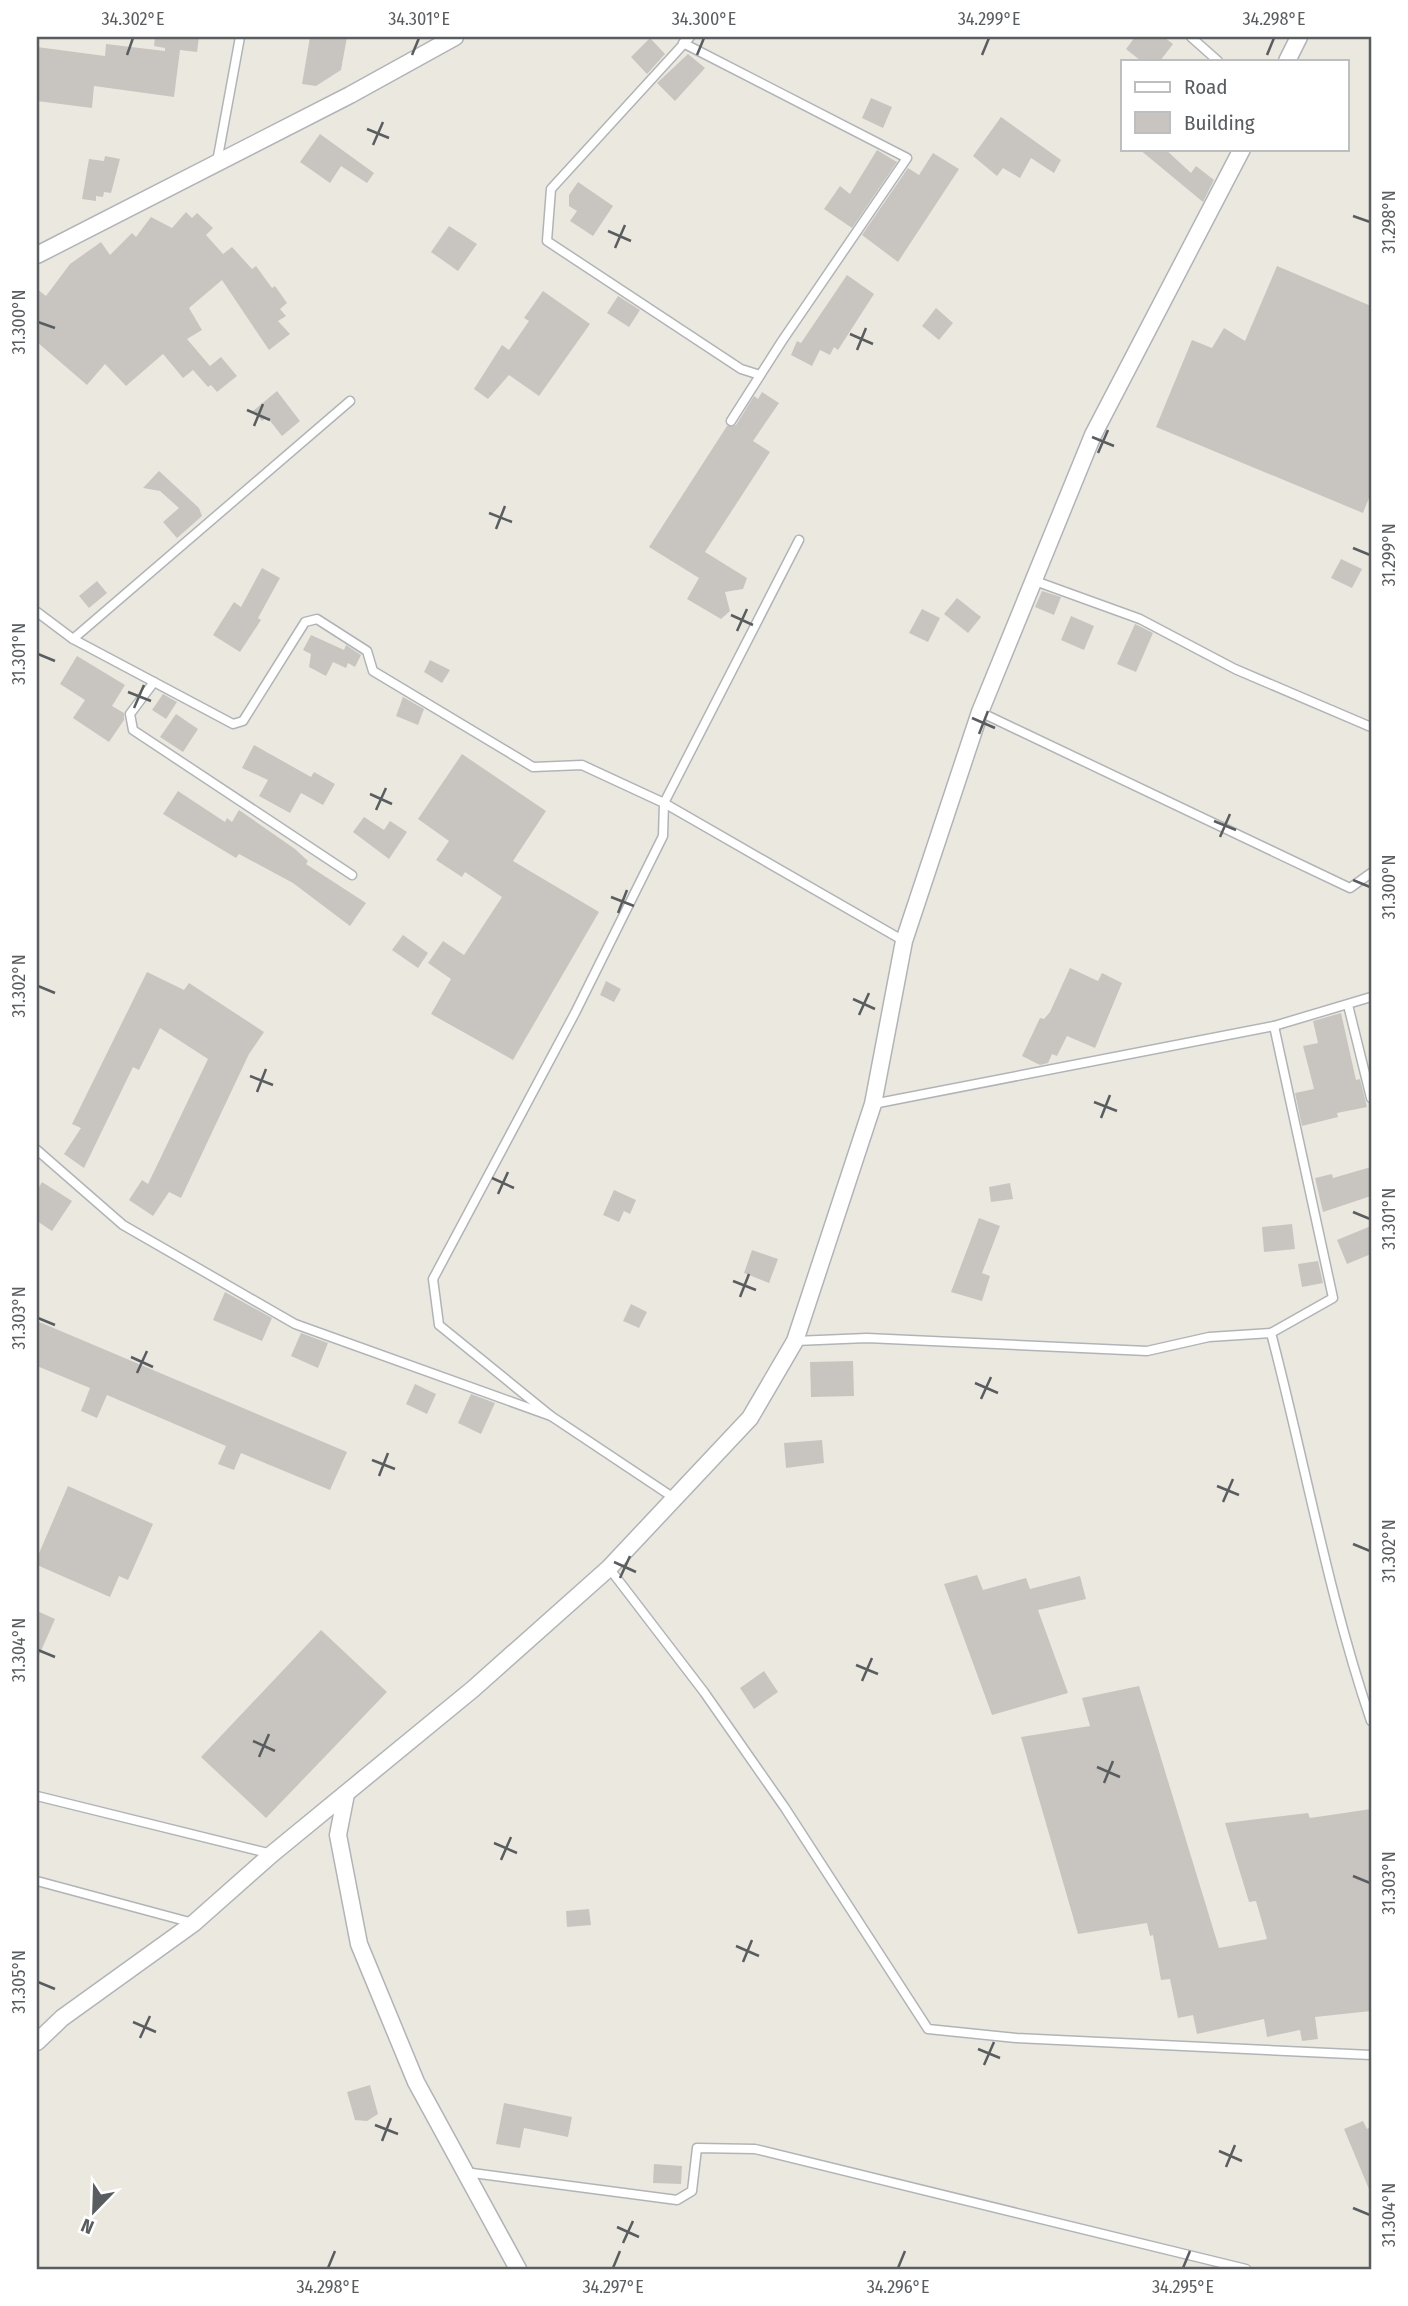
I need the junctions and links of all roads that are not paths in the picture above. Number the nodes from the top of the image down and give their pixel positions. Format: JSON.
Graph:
{"nodes":[{"id":1,"x":240,"y":37,"type":"edge"},
{"id":2,"x":1191,"y":37,"type":"edge"},
{"id":3,"x":1299,"y":37,"type":"edge"},
{"id":4,"x":450,"y":38,"type":"edge"},
{"id":5,"x":686,"y":40,"type":"edge"},
{"id":6,"x":1218,"y":60,"type":"edge"},
{"id":7,"x":1288,"y":60,"type":"edge"},
{"id":8,"x":1241,"y":150,"type":"edge"},
{"id":9,"x":217,"y":162,"type":"junction"},
{"id":10,"x":37,"y":255,"type":"edge"},
{"id":11,"x":760,"y":375,"type":"junction"},
{"id":12,"x":350,"y":401,"type":"dead end"},
{"id":13,"x":731,"y":421,"type":"dead end"},
{"id":14,"x":799,"y":540,"type":"dead end"},
{"id":15,"x":1035,"y":581,"type":"junction"},
{"id":16,"x":37,"y":612,"type":"edge"},
{"id":17,"x":74,"y":639,"type":"junction"},
{"id":18,"x":154,"y":682,"type":"junction"},
{"id":19,"x":980,"y":712,"type":"junction"},
{"id":20,"x":1371,"y":727,"type":"edge"},
{"id":21,"x":664,"y":803,"type":"junction"},
{"id":22,"x":1371,"y":873,"type":"edge"},
{"id":23,"x":352,"y":875,"type":"dead end"},
{"id":24,"x":904,"y":941,"type":"junction"},
{"id":25,"x":1371,"y":997,"type":"edge"},
{"id":26,"x":1348,"y":1005,"type":"junction"},
{"id":27,"x":1274,"y":1026,"type":"junction"},
{"id":28,"x":1371,"y":1098,"type":"edge"},
{"id":29,"x":873,"y":1104,"type":"junction"},
{"id":30,"x":37,"y":1150,"type":"edge"},
{"id":31,"x":1271,"y":1333,"type":"junction"},
{"id":32,"x":795,"y":1341,"type":"junction"},
{"id":33,"x":551,"y":1416,"type":"junction"},
{"id":34,"x":674,"y":1498,"type":"junction"},
{"id":35,"x":609,"y":1568,"type":"junction"},
{"id":36,"x":1371,"y":1720,"type":"edge"},
{"id":37,"x":345,"y":1794,"type":"junction"},
{"id":38,"x":37,"y":1796,"type":"edge"},
{"id":39,"x":272,"y":1854,"type":"junction"},
{"id":40,"x":37,"y":1881,"type":"edge"},
{"id":41,"x":194,"y":1923,"type":"junction"},
{"id":42,"x":37,"y":2042,"type":"edge"},
{"id":43,"x":1371,"y":2055,"type":"edge"},
{"id":44,"x":465,"y":2172,"type":"junction"},
{"id":45,"x":517,"y":2269,"type":"edge"},
{"id":46,"x":1246,"y":2269,"type":"edge"}],
"edges":[{"from":1,"to":9,"type":"lane"},
{"from":2,"to":6,"type":"lane"},
{"from":3,"to":7,"type":"street"},
{"from":4,"to":9,"type":"street"},
{"from":5,"to":11,"type":"lane"},
{"from":5,"to":11,"type":"lane"},
{"from":8,"to":15,"type":"street"},
{"from":9,"to":10,"type":"street"},
{"from":11,"to":13,"type":"lane"},
{"from":12,"to":17,"type":"lane"},
{"from":14,"to":21,"type":"lane"},
{"from":15,"to":19,"type":"street"},
{"from":15,"to":20,"type":"lane"},
{"from":16,"to":17,"type":"lane"},
{"from":17,"to":18,"type":"lane"},
{"from":18,"to":21,"type":"lane"},
{"from":18,"to":23,"type":"lane"},
{"from":19,"to":22,"type":"lane"},
{"from":19,"to":24,"type":"street"},
{"from":21,"to":24,"type":"lane"},
{"from":21,"to":33,"type":"lane"},
{"from":24,"to":29,"type":"street"},
{"from":25,"to":26,"type":"lane"},
{"from":26,"to":27,"type":"lane"},
{"from":26,"to":28,"type":"lane"},
{"from":27,"to":29,"type":"lane"},
{"from":27,"to":31,"type":"lane"},
{"from":29,"to":32,"type":"street"},
{"from":30,"to":33,"type":"lane"},
{"from":31,"to":32,"type":"lane"},
{"from":31,"to":36,"type":"lane"},
{"from":32,"to":34,"type":"street"},
{"from":33,"to":34,"type":"lane"},
{"from":34,"to":35,"type":"street"},
{"from":35,"to":37,"type":"street"},
{"from":35,"to":43,"type":"lane"},
{"from":37,"to":39,"type":"street"},
{"from":37,"to":44,"type":"street"},
{"from":38,"to":39,"type":"lane"},
{"from":39,"to":41,"type":"street"},
{"from":40,"to":41,"type":"lane"},
{"from":41,"to":42,"type":"street"},
{"from":44,"to":45,"type":"street"},
{"from":44,"to":46,"type":"lane"}]}
